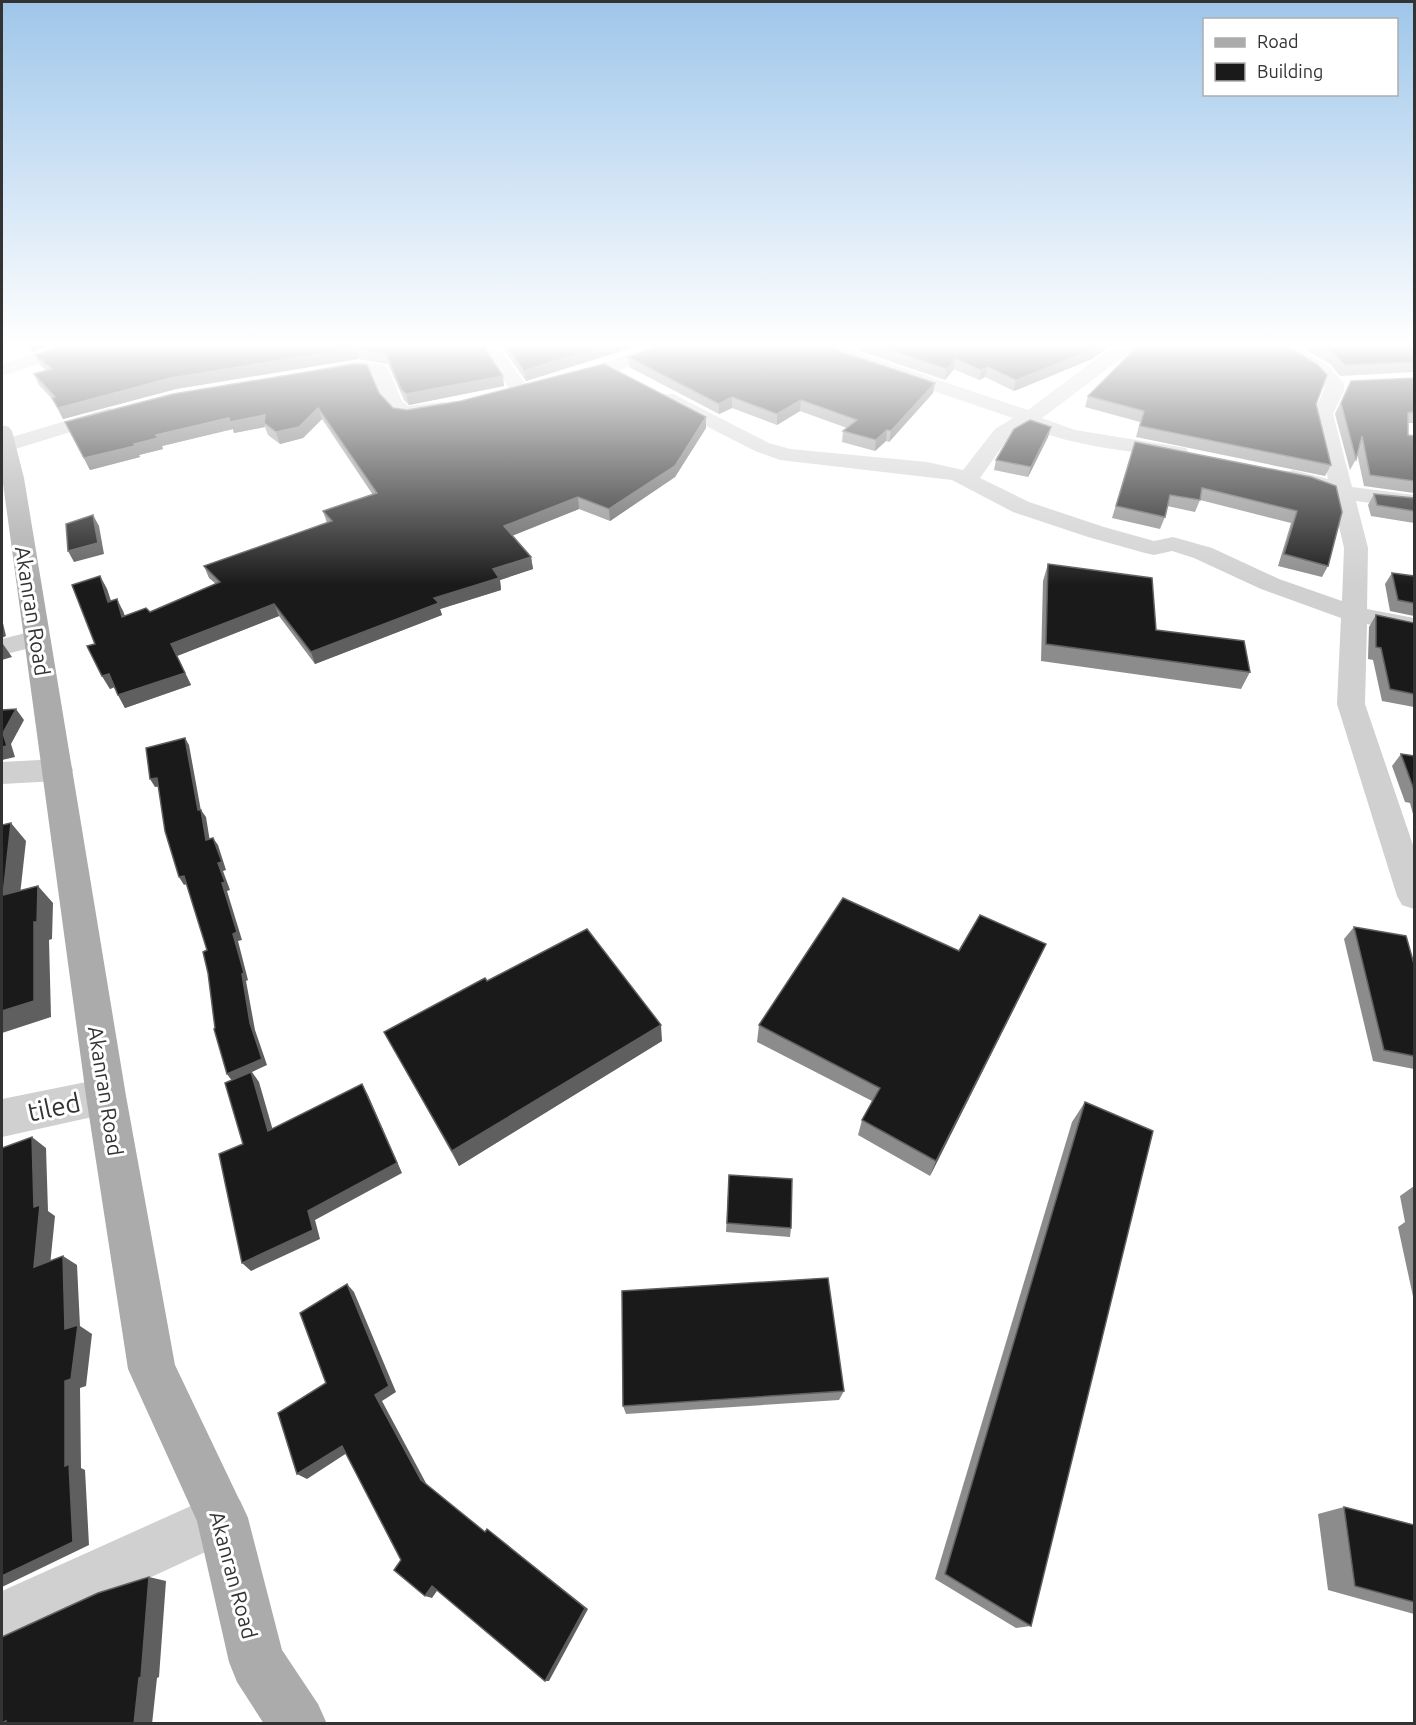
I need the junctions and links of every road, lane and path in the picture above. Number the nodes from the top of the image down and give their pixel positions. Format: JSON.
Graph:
{"nodes":[{"id":1,"x":75,"y":424,"type":"edge"},
{"id":2,"x":717,"y":424,"type":"edge"},
{"id":3,"x":1012,"y":424,"type":"edge"},
{"id":4,"x":1041,"y":424,"type":"edge"},
{"id":5,"x":1325,"y":424,"type":"edge"},
{"id":6,"x":1198,"y":457,"type":"edge"},
{"id":7,"x":5,"y":459,"type":"edge"},
{"id":8,"x":1278,"y":474,"type":"edge"},
{"id":9,"x":967,"y":480,"type":"junction"},
{"id":10,"x":1341,"y":492,"type":"junction"},
{"id":11,"x":1414,"y":502,"type":"edge"},
{"id":12,"x":1354,"y":614,"type":"junction"},
{"id":13,"x":1414,"y":626,"type":"edge"},
{"id":14,"x":19,"y":642,"type":"edge"},
{"id":15,"x":58,"y":770,"type":"junction"},
{"id":16,"x":2,"y":773,"type":"edge"},
{"id":17,"x":1414,"y":896,"type":"edge"},
{"id":18,"x":106,"y":1096,"type":"junction"},
{"id":19,"x":2,"y":1118,"type":"edge"},
{"id":20,"x":222,"y":1518,"type":"junction"},
{"id":21,"x":2,"y":1619,"type":"edge"},
{"id":22,"x":298,"y":1724,"type":"edge"}],
"edges":[{"from":1,"to":7,"type":"street"},
{"from":2,"to":9,"type":"street"},
{"from":3,"to":9,"type":"street"},
{"from":4,"to":6,"type":"street"},
{"from":5,"to":10,"type":"street"},
{"from":7,"to":14,"type":"main road","name":"Akanran Road"},
{"from":8,"to":10,"type":"street"},
{"from":9,"to":12,"type":"street"},
{"from":10,"to":11,"type":"street"},
{"from":10,"to":12,"type":"street"},
{"from":12,"to":13,"type":"street"},
{"from":12,"to":17,"type":"street"},
{"from":14,"to":15,"type":"main road","name":"Akanran Road"},
{"from":15,"to":16,"type":"street"},
{"from":15,"to":18,"type":"main road","name":"Akanran Road"},
{"from":18,"to":19,"type":"street","name":"tiled"},
{"from":18,"to":20,"type":"main road","name":"Akanran Road"},
{"from":20,"to":21,"type":"street"},
{"from":20,"to":22,"type":"main road","name":"Akanran Road"}]}
